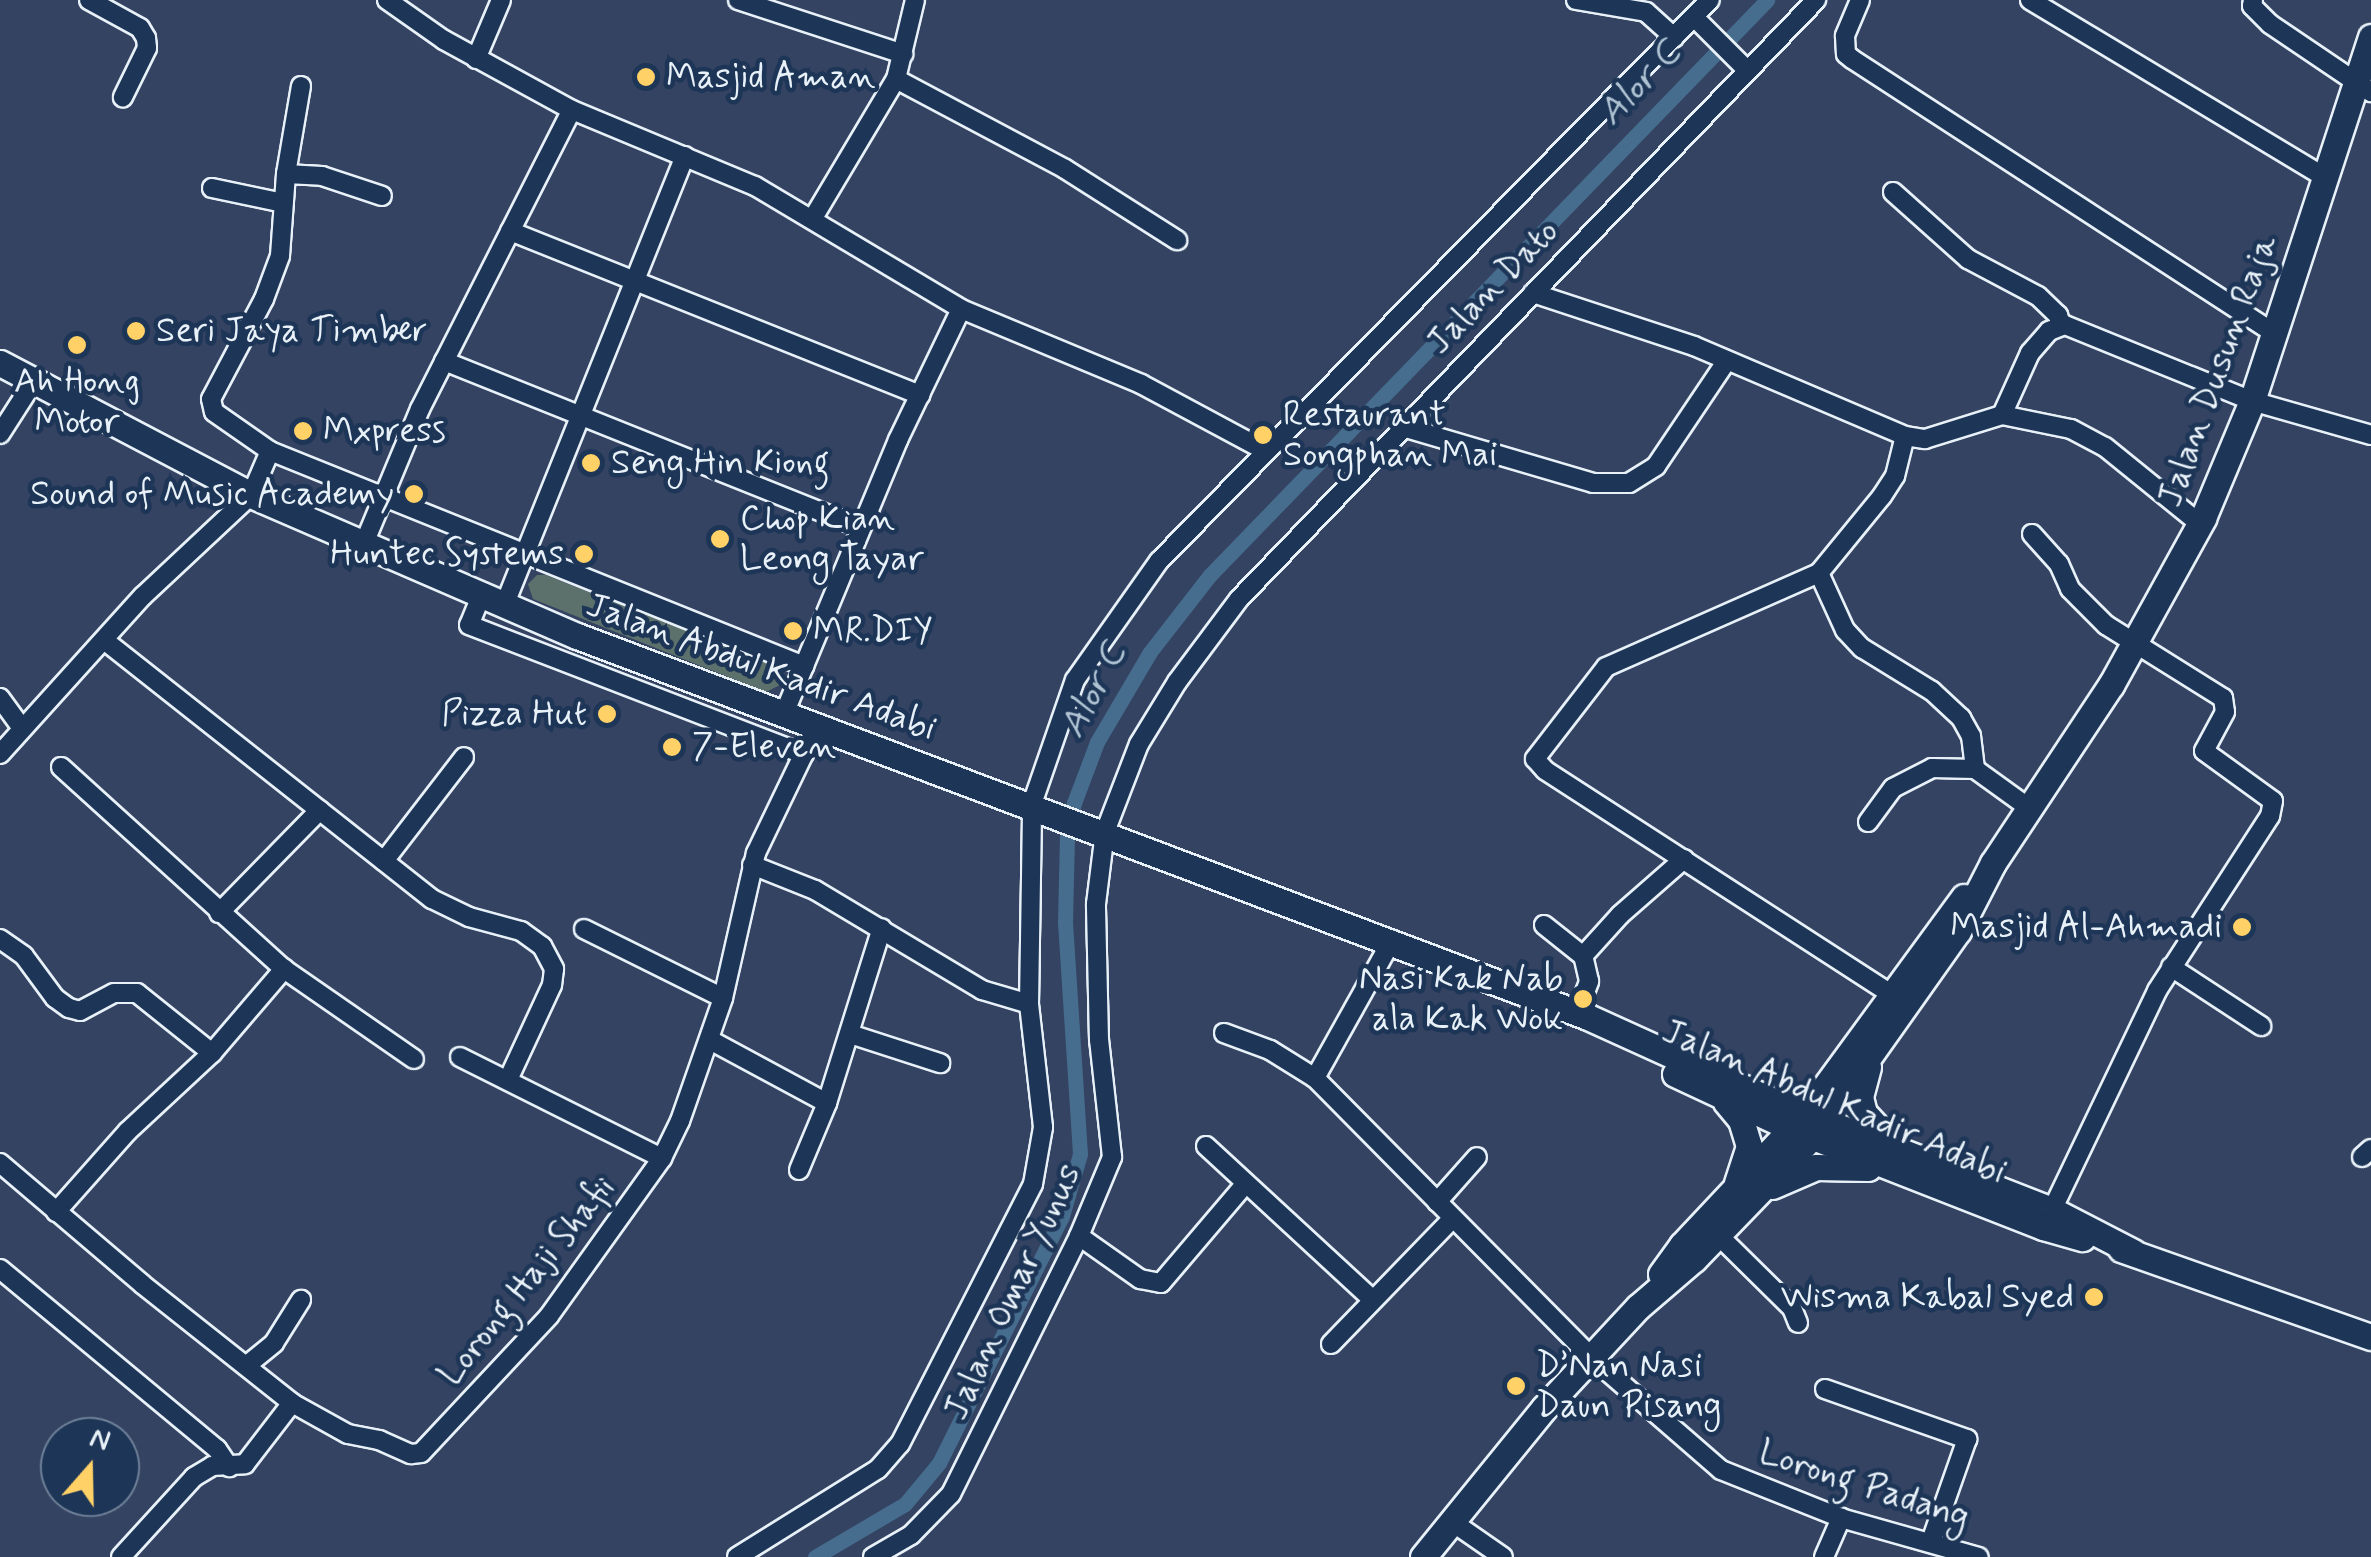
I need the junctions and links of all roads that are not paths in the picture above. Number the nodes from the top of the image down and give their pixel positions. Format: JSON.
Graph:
{"nodes":[{"id":1,"x":89,"y":0,"type":"edge"},
{"id":2,"x":387,"y":0,"type":"edge"},
{"id":3,"x":501,"y":0,"type":"edge"},
{"id":4,"x":738,"y":0,"type":"edge"},
{"id":5,"x":915,"y":0,"type":"edge"},
{"id":6,"x":1576,"y":0,"type":"edge"},
{"id":7,"x":1710,"y":0,"type":"edge"},
{"id":8,"x":1816,"y":0,"type":"edge"},
{"id":9,"x":1860,"y":0,"type":"edge"},
{"id":10,"x":2030,"y":0,"type":"edge"},
{"id":11,"x":2253,"y":0,"type":"edge"},
{"id":12,"x":1696,"y":19,"type":"junction"},
{"id":13,"x":1674,"y":37,"type":"junction"},
{"id":14,"x":2371,"y":37,"type":"edge"},
{"id":15,"x":903,"y":54,"type":"junction"},
{"id":16,"x":476,"y":58,"type":"junction"},
{"id":17,"x":1747,"y":70,"type":"junction"},
{"id":18,"x":896,"y":79,"type":"junction"},
{"id":19,"x":301,"y":86,"type":"dead end"},
{"id":20,"x":2364,"y":87,"type":"edge"},
{"id":21,"x":123,"y":98,"type":"dead end"},
{"id":22,"x":572,"y":110,"type":"junction"},
{"id":23,"x":685,"y":156,"type":"junction"},
{"id":24,"x":286,"y":174,"type":"junction"},
{"id":25,"x":2325,"y":177,"type":"junction"},
{"id":26,"x":212,"y":188,"type":"dead end"},
{"id":27,"x":1893,"y":192,"type":"dead end"},
{"id":28,"x":382,"y":196,"type":"dead end"},
{"id":29,"x":283,"y":203,"type":"junction"},
{"id":30,"x":813,"y":218,"type":"junction"},
{"id":31,"x":510,"y":232,"type":"junction"},
{"id":32,"x":1178,"y":240,"type":"dead end"},
{"id":33,"x":635,"y":281,"type":"junction"},
{"id":34,"x":1533,"y":293,"type":"junction"},
{"id":35,"x":961,"y":309,"type":"junction"},
{"id":36,"x":2061,"y":326,"type":"junction"},
{"id":37,"x":2274,"y":334,"type":"junction"},
{"id":38,"x":444,"y":361,"type":"junction"},
{"id":39,"x":1726,"y":362,"type":"junction"},
{"id":40,"x":0,"y":363,"type":"edge"},
{"id":41,"x":34,"y":381,"type":"junction"},
{"id":42,"x":920,"y":395,"type":"junction"},
{"id":43,"x":2252,"y":401,"type":"junction"},
{"id":44,"x":2002,"y":415,"type":"junction"},
{"id":45,"x":581,"y":416,"type":"junction"},
{"id":46,"x":1402,"y":427,"type":"junction"},
{"id":47,"x":0,"y":434,"type":"edge"},
{"id":48,"x":2371,"y":434,"type":"edge"},
{"id":49,"x":1905,"y":436,"type":"junction"},
{"id":50,"x":270,"y":451,"type":"junction"},
{"id":51,"x":1266,"y":451,"type":"junction"},
{"id":52,"x":251,"y":495,"type":"junction"},
{"id":53,"x":384,"y":497,"type":"junction"},
{"id":54,"x":2200,"y":524,"type":"junction"},
{"id":55,"x":861,"y":528,"type":"junction"},
{"id":56,"x":2032,"y":534,"type":"dead end"},
{"id":57,"x":363,"y":546,"type":"junction"},
{"id":58,"x":525,"y":554,"type":"junction"},
{"id":59,"x":1819,"y":573,"type":"junction"},
{"id":60,"x":493,"y":601,"type":"junction"},
{"id":61,"x":104,"y":640,"type":"junction"},
{"id":62,"x":2136,"y":642,"type":"junction"},
{"id":63,"x":804,"y":666,"type":"junction"},
{"id":64,"x":0,"y":698,"type":"edge"},
{"id":65,"x":784,"y":714,"type":"junction"},
{"id":66,"x":817,"y":726,"type":"junction"},
{"id":67,"x":21,"y":727,"type":"junction"},
{"id":68,"x":0,"y":754,"type":"edge"},
{"id":69,"x":804,"y":754,"type":"junction"},
{"id":70,"x":464,"y":757,"type":"dead end"},
{"id":71,"x":61,"y":767,"type":"dead end"},
{"id":72,"x":1975,"y":769,"type":"junction"},
{"id":73,"x":1042,"y":808,"type":"junction"},
{"id":74,"x":2029,"y":808,"type":"junction"},
{"id":75,"x":320,"y":810,"type":"junction"},
{"id":76,"x":1868,"y":822,"type":"dead end"},
{"id":77,"x":1097,"y":829,"type":"junction"},
{"id":78,"x":1684,"y":858,"type":"junction"},
{"id":79,"x":384,"y":861,"type":"junction"},
{"id":80,"x":1993,"y":863,"type":"junction"},
{"id":81,"x":752,"y":865,"type":"junction"},
{"id":82,"x":219,"y":913,"type":"junction"},
{"id":83,"x":1544,"y":924,"type":"dead end"},
{"id":84,"x":882,"y":928,"type":"junction"},
{"id":85,"x":584,"y":929,"type":"dead end"},
{"id":86,"x":0,"y":938,"type":"edge"},
{"id":87,"x":1392,"y":940,"type":"junction"},
{"id":88,"x":1583,"y":956,"type":"junction"},
{"id":89,"x":2171,"y":967,"type":"junction"},
{"id":90,"x":284,"y":970,"type":"junction"},
{"id":91,"x":1517,"y":992,"type":"junction"},
{"id":92,"x":1891,"y":994,"type":"junction"},
{"id":93,"x":723,"y":998,"type":"junction"},
{"id":94,"x":1029,"y":1004,"type":"junction"},
{"id":95,"x":1577,"y":1013,"type":"junction"},
{"id":96,"x":2262,"y":1026,"type":"dead end"},
{"id":97,"x":1224,"y":1033,"type":"dead end"},
{"id":98,"x":850,"y":1034,"type":"junction"},
{"id":99,"x":710,"y":1040,"type":"junction"},
{"id":100,"x":212,"y":1053,"type":"junction"},
{"id":101,"x":1873,"y":1053,"type":"junction"},
{"id":102,"x":460,"y":1057,"type":"dead end"},
{"id":103,"x":414,"y":1059,"type":"dead end"},
{"id":104,"x":940,"y":1063,"type":"dead end"},
{"id":105,"x":1840,"y":1066,"type":"junction"},
{"id":106,"x":1315,"y":1078,"type":"junction"},
{"id":107,"x":508,"y":1080,"type":"junction"},
{"id":108,"x":1726,"y":1089,"type":"junction"},
{"id":109,"x":828,"y":1103,"type":"junction"},
{"id":110,"x":1809,"y":1125,"type":"junction"},
{"id":111,"x":1206,"y":1146,"type":"dead end"},
{"id":112,"x":1477,"y":1157,"type":"dead end"},
{"id":113,"x":662,"y":1158,"type":"junction"},
{"id":114,"x":0,"y":1163,"type":"edge"},
{"id":115,"x":1906,"y":1163,"type":"junction"},
{"id":116,"x":799,"y":1170,"type":"dead end"},
{"id":117,"x":1246,"y":1183,"type":"junction"},
{"id":118,"x":1743,"y":1195,"type":"junction"},
{"id":119,"x":1437,"y":1202,"type":"junction"},
{"id":120,"x":2052,"y":1210,"type":"junction"},
{"id":121,"x":56,"y":1212,"type":"junction"},
{"id":122,"x":1453,"y":1218,"type":"junction"},
{"id":123,"x":1718,"y":1235,"type":"junction"},
{"id":124,"x":1079,"y":1236,"type":"junction"},
{"id":125,"x":2134,"y":1252,"type":"junction"},
{"id":126,"x":0,"y":1269,"type":"edge"},
{"id":127,"x":301,"y":1300,"type":"dead end"},
{"id":128,"x":1373,"y":1300,"type":"junction"},
{"id":129,"x":1638,"y":1307,"type":"junction"},
{"id":130,"x":1798,"y":1323,"type":"dead end"},
{"id":131,"x":2371,"y":1336,"type":"edge"},
{"id":132,"x":1331,"y":1344,"type":"dead end"},
{"id":133,"x":1591,"y":1357,"type":"junction"},
{"id":134,"x":246,"y":1366,"type":"junction"},
{"id":135,"x":1825,"y":1389,"type":"dead end"},
{"id":136,"x":292,"y":1403,"type":"junction"},
{"id":137,"x":229,"y":1467,"type":"junction"},
{"id":138,"x":1841,"y":1518,"type":"junction"},
{"id":139,"x":1452,"y":1521,"type":"junction"},
{"id":140,"x":1930,"y":1541,"type":"junction"},
{"id":141,"x":121,"y":1557,"type":"edge"},
{"id":142,"x":737,"y":1557,"type":"edge"},
{"id":143,"x":873,"y":1557,"type":"edge"},
{"id":144,"x":1423,"y":1557,"type":"edge"},
{"id":145,"x":1503,"y":1557,"type":"edge"},
{"id":146,"x":1824,"y":1557,"type":"edge"},
{"id":147,"x":1979,"y":1557,"type":"edge"}],
"edges":[{"from":1,"to":21,"type":"street"},
{"from":2,"to":16,"type":"street"},
{"from":3,"to":16,"type":"street"},
{"from":4,"to":15,"type":"street"},
{"from":5,"to":15,"type":"street"},
{"from":6,"to":13,"type":"street"},
{"from":7,"to":12,"type":"street"},
{"from":8,"to":17,"type":"street","name":"Jalan Dato"},
{"from":9,"to":37,"type":"street"},
{"from":10,"to":25,"type":"street"},
{"from":11,"to":20,"type":"street"},
{"from":12,"to":13,"type":"street"},
{"from":12,"to":17,"type":"street"},
{"from":13,"to":51,"type":"street"},
{"from":14,"to":20,"type":"main road","name":"Jalan Dusun Raja"},
{"from":15,"to":18,"type":"street"},
{"from":16,"to":22,"type":"street"},
{"from":17,"to":34,"type":"street","name":"Jalan Dato"},
{"from":18,"to":30,"type":"street"},
{"from":18,"to":32,"type":"street"},
{"from":19,"to":24,"type":"street"},
{"from":20,"to":25,"type":"main road","name":"Jalan Dusun Raja"},
{"from":22,"to":23,"type":"street"},
{"from":22,"to":31,"type":"street"},
{"from":23,"to":30,"type":"street"},
{"from":23,"to":33,"type":"street"},
{"from":24,"to":28,"type":"street"},
{"from":24,"to":29,"type":"street"},
{"from":25,"to":37,"type":"main road","name":"Jalan Dusun Raja"},
{"from":26,"to":29,"type":"street"},
{"from":27,"to":36,"type":"street"},
{"from":29,"to":50,"type":"street"},
{"from":30,"to":35,"type":"street"},
{"from":31,"to":33,"type":"street"},
{"from":31,"to":38,"type":"street"},
{"from":33,"to":42,"type":"street"},
{"from":33,"to":45,"type":"street"},
{"from":34,"to":39,"type":"street"},
{"from":34,"to":46,"type":"street","name":"Jalan Dato"},
{"from":35,"to":42,"type":"street"},
{"from":35,"to":51,"type":"street"},
{"from":36,"to":43,"type":"street"},
{"from":36,"to":44,"type":"street"},
{"from":37,"to":43,"type":"main road","name":"Jalan Dusun Raja"},
{"from":38,"to":45,"type":"street"},
{"from":38,"to":53,"type":"street"},
{"from":39,"to":46,"type":"street"},
{"from":39,"to":49,"type":"street"},
{"from":40,"to":41,"type":"main road","name":"Jalan Abdul Kadir Adabi"},
{"from":41,"to":47,"type":"street"},
{"from":41,"to":52,"type":"main road","name":"Jalan Abdul Kadir Adabi"},
{"from":42,"to":55,"type":"street"},
{"from":43,"to":48,"type":"street"},
{"from":43,"to":54,"type":"main road","name":"Jalan Dusun Raja"},
{"from":44,"to":49,"type":"street"},
{"from":44,"to":54,"type":"street"},
{"from":45,"to":55,"type":"street"},
{"from":45,"to":58,"type":"street"},
{"from":46,"to":77,"type":"street","name":"Jalan Dato"},
{"from":49,"to":59,"type":"street"},
{"from":50,"to":52,"type":"street"},
{"from":50,"to":53,"type":"street"},
{"from":51,"to":73,"type":"street"},
{"from":52,"to":57,"type":"main road","name":"Jalan Abdul Kadir Adabi"},
{"from":52,"to":61,"type":"street"},
{"from":53,"to":57,"type":"street"},
{"from":53,"to":58,"type":"street"},
{"from":54,"to":62,"type":"main road","name":"Jalan Dusun Raja"},
{"from":55,"to":63,"type":"street"},
{"from":56,"to":62,"type":"street"},
{"from":57,"to":60,"type":"main road","name":"Jalan Abdul Kadir Adabi"},
{"from":58,"to":60,"type":"street"},
{"from":58,"to":63,"type":"street"},
{"from":59,"to":72,"type":"street"},
{"from":59,"to":78,"type":"street"},
{"from":60,"to":65,"type":"main road","name":"Jalan Abdul Kadir Adabi"},
{"from":60,"to":69,"type":"street"},
{"from":61,"to":67,"type":"street"},
{"from":61,"to":75,"type":"street"},
{"from":62,"to":74,"type":"main road","name":"Jalan Dusun Raja"},
{"from":62,"to":89,"type":"street"},
{"from":63,"to":65,"type":"street"},
{"from":64,"to":67,"type":"street"},
{"from":65,"to":66,"type":"main road","name":"Jalan Abdul Kadir Adabi"},
{"from":66,"to":69,"type":"street","name":"Lorong Haji Shafii"},
{"from":66,"to":73,"type":"main road","name":"Jalan Abdul Kadir Adabi"},
{"from":67,"to":68,"type":"street"},
{"from":69,"to":81,"type":"street","name":"Lorong Haji Shafii"},
{"from":70,"to":79,"type":"street"},
{"from":71,"to":82,"type":"street"},
{"from":72,"to":74,"type":"street"},
{"from":72,"to":76,"type":"street"},
{"from":73,"to":77,"type":"main road","name":"Jalan Abdul Kadir Adabi"},
{"from":73,"to":94,"type":"street"},
{"from":74,"to":80,"type":"main road","name":"Jalan Dusun Raja"},
{"from":75,"to":79,"type":"street"},
{"from":75,"to":82,"type":"street"},
{"from":77,"to":87,"type":"main road","name":"Jalan Abdul Kadir Adabi"},
{"from":77,"to":124,"type":"street","name":"Jalan Omar Yunus"},
{"from":78,"to":88,"type":"street"},
{"from":78,"to":92,"type":"street"},
{"from":79,"to":107,"type":"street"},
{"from":80,"to":92,"type":"main road","name":"Jalan Dusun Raja"},
{"from":80,"to":101,"type":"main road","name":"Jalan Dusun Raja"},
{"from":81,"to":84,"type":"street"},
{"from":81,"to":93,"type":"street","name":"Lorong Haji Shafii"},
{"from":82,"to":90,"type":"street"},
{"from":83,"to":88,"type":"street"},
{"from":84,"to":94,"type":"street"},
{"from":84,"to":98,"type":"street"},
{"from":85,"to":93,"type":"street"},
{"from":86,"to":100,"type":"street"},
{"from":87,"to":91,"type":"main road","name":"Jalan Abdul Kadir Adabi"},
{"from":87,"to":106,"type":"street"},
{"from":88,"to":95,"type":"street"},
{"from":89,"to":96,"type":"street"},
{"from":89,"to":120,"type":"street"},
{"from":90,"to":100,"type":"street"},
{"from":90,"to":103,"type":"street"},
{"from":91,"to":95,"type":"main road","name":"Jalan Abdul Kadir Adabi"},
{"from":91,"to":108,"type":"main road","name":"Jalan Abdul Kadir Adabi"},
{"from":92,"to":105,"type":"main road","name":"Jalan Dusun Raja"},
{"from":93,"to":99,"type":"street","name":"Lorong Haji Shafii"},
{"from":94,"to":142,"type":"street"},
{"from":95,"to":108,"type":"main road","name":"Jalan Abdul Kadir Adabi"},
{"from":97,"to":106,"type":"street","name":"Lorong Padang"},
{"from":98,"to":104,"type":"street"},
{"from":98,"to":109,"type":"street"},
{"from":99,"to":109,"type":"street"},
{"from":99,"to":113,"type":"street","name":"Lorong Haji Shafii"},
{"from":100,"to":121,"type":"street"},
{"from":101,"to":110,"type":"main road","name":"Jalan Dusun Raja"},
{"from":101,"to":115,"type":"main road"},
{"from":102,"to":107,"type":"street"},
{"from":105,"to":108,"type":"main road"},
{"from":105,"to":110,"type":"main road","name":"Jalan Dusun Raja"},
{"from":106,"to":119,"type":"street","name":"Lorong Padang"},
{"from":107,"to":113,"type":"street"},
{"from":108,"to":110,"type":"main road","name":"Jalan Abdul Kadir Adabi"},
{"from":108,"to":118,"type":"main road"},
{"from":109,"to":116,"type":"street"},
{"from":110,"to":115,"type":"main road","name":"Jalan Abdul Kadir Adabi"},
{"from":110,"to":118,"type":"main road"},
{"from":111,"to":117,"type":"street"},
{"from":112,"to":119,"type":"street"},
{"from":113,"to":136,"type":"street","name":"Lorong Haji Shafii"},
{"from":114,"to":121,"type":"street"},
{"from":115,"to":118,"type":"main road"},
{"from":115,"to":120,"type":"main road","name":"Jalan Abdul Kadir Adabi"},
{"from":115,"to":125,"type":"main road","name":"Jalan Abdul Kadir Adabi"},
{"from":117,"to":124,"type":"street"},
{"from":117,"to":128,"type":"street"},
{"from":118,"to":123,"type":"main road"},
{"from":118,"to":129,"type":"main road"},
{"from":119,"to":122,"type":"street","name":"Lorong Padang"},
{"from":120,"to":125,"type":"main road","name":"Jalan Abdul Kadir Adabi"},
{"from":121,"to":134,"type":"street"},
{"from":122,"to":128,"type":"street"},
{"from":122,"to":133,"type":"street","name":"Lorong Padang"},
{"from":123,"to":129,"type":"main road"},
{"from":123,"to":130,"type":"street"},
{"from":124,"to":143,"type":"street","name":"Jalan Omar Yunus"},
{"from":125,"to":131,"type":"main road","name":"Jalan Abdul Kadir Adabi"},
{"from":126,"to":137,"type":"street"},
{"from":127,"to":134,"type":"street"},
{"from":128,"to":132,"type":"street"},
{"from":129,"to":133,"type":"main road"},
{"from":133,"to":138,"type":"street","name":"Lorong Padang"},
{"from":133,"to":139,"type":"main road"},
{"from":134,"to":136,"type":"street"},
{"from":135,"to":140,"type":"street"},
{"from":136,"to":137,"type":"street"},
{"from":137,"to":141,"type":"street"},
{"from":138,"to":140,"type":"street","name":"Lorong Padang"},
{"from":138,"to":146,"type":"street"},
{"from":139,"to":144,"type":"main road"},
{"from":139,"to":145,"type":"street"},
{"from":140,"to":147,"type":"street","name":"Lorong Padang"}]}
